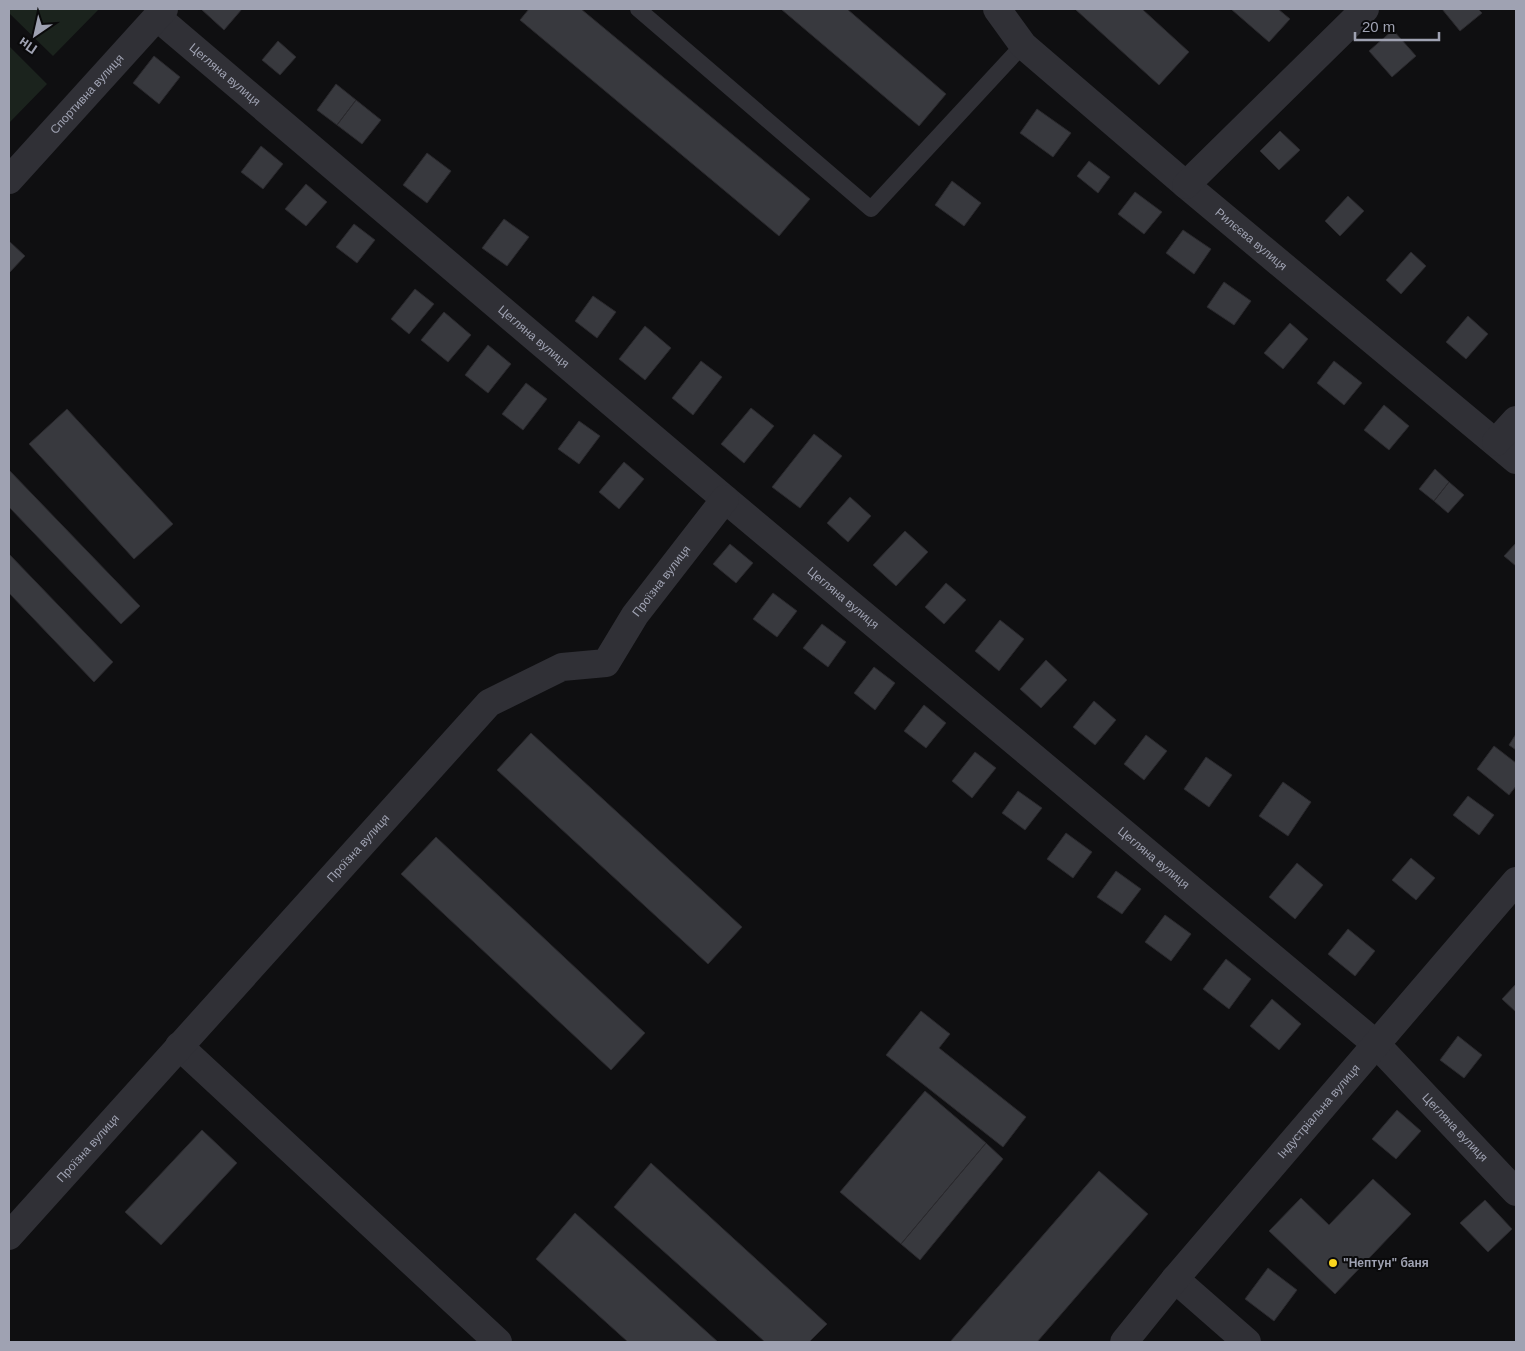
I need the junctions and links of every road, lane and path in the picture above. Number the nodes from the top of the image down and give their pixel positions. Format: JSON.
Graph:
{"nodes":[{"id":1,"x":638,"y":9,"type":"edge"},
{"id":2,"x":997,"y":9,"type":"edge"},
{"id":3,"x":1365,"y":9,"type":"edge"},
{"id":4,"x":161,"y":13,"type":"edge"},
{"id":5,"x":1023,"y":45,"type":"junction"},
{"id":6,"x":9,"y":180,"type":"edge"},
{"id":7,"x":1186,"y":185,"type":"junction"},
{"id":8,"x":1516,"y":420,"type":"edge"},
{"id":9,"x":1496,"y":442,"type":"junction"},
{"id":10,"x":1516,"y":460,"type":"edge"},
{"id":11,"x":725,"y":499,"type":"junction"},
{"id":12,"x":1516,"y":881,"type":"edge"},
{"id":13,"x":1376,"y":1044,"type":"junction"},
{"id":14,"x":179,"y":1046,"type":"junction"},
{"id":15,"x":1516,"y":1192,"type":"edge"},
{"id":16,"x":9,"y":1236,"type":"edge"},
{"id":17,"x":1175,"y":1279,"type":"junction"},
{"id":18,"x":498,"y":1342,"type":"edge"},
{"id":19,"x":1124,"y":1342,"type":"edge"},
{"id":20,"x":1248,"y":1342,"type":"edge"}],
"edges":[{"from":1,"to":5,"type":"lane"},
{"from":2,"to":5,"type":"street","name":"Рилєєва вулиця"},
{"from":3,"to":7,"type":"street"},
{"from":4,"to":6,"type":"street","name":"Спортивна вулиця"},
{"from":4,"to":11,"type":"street","name":"Цегляна вулиця"},
{"from":5,"to":7,"type":"street","name":"Рилєєва вулиця"},
{"from":7,"to":9,"type":"street","name":"Рилєєва вулиця"},
{"from":8,"to":9,"type":"street"},
{"from":9,"to":10,"type":"street","name":"Рилєєва вулиця"},
{"from":11,"to":13,"type":"street","name":"Цегляна вулиця"},
{"from":11,"to":14,"type":"street","name":"Проїзна вулиця"},
{"from":12,"to":13,"type":"street","name":"Індустріальна вулиця"},
{"from":13,"to":15,"type":"street","name":"Цегляна вулиця"},
{"from":13,"to":17,"type":"street","name":"Індустріальна вулиця"},
{"from":14,"to":16,"type":"street","name":"Проїзна вулиця"},
{"from":14,"to":18,"type":"street"},
{"from":17,"to":19,"type":"street","name":"Індустріальна вулиця"},
{"from":17,"to":20,"type":"street"}]}
